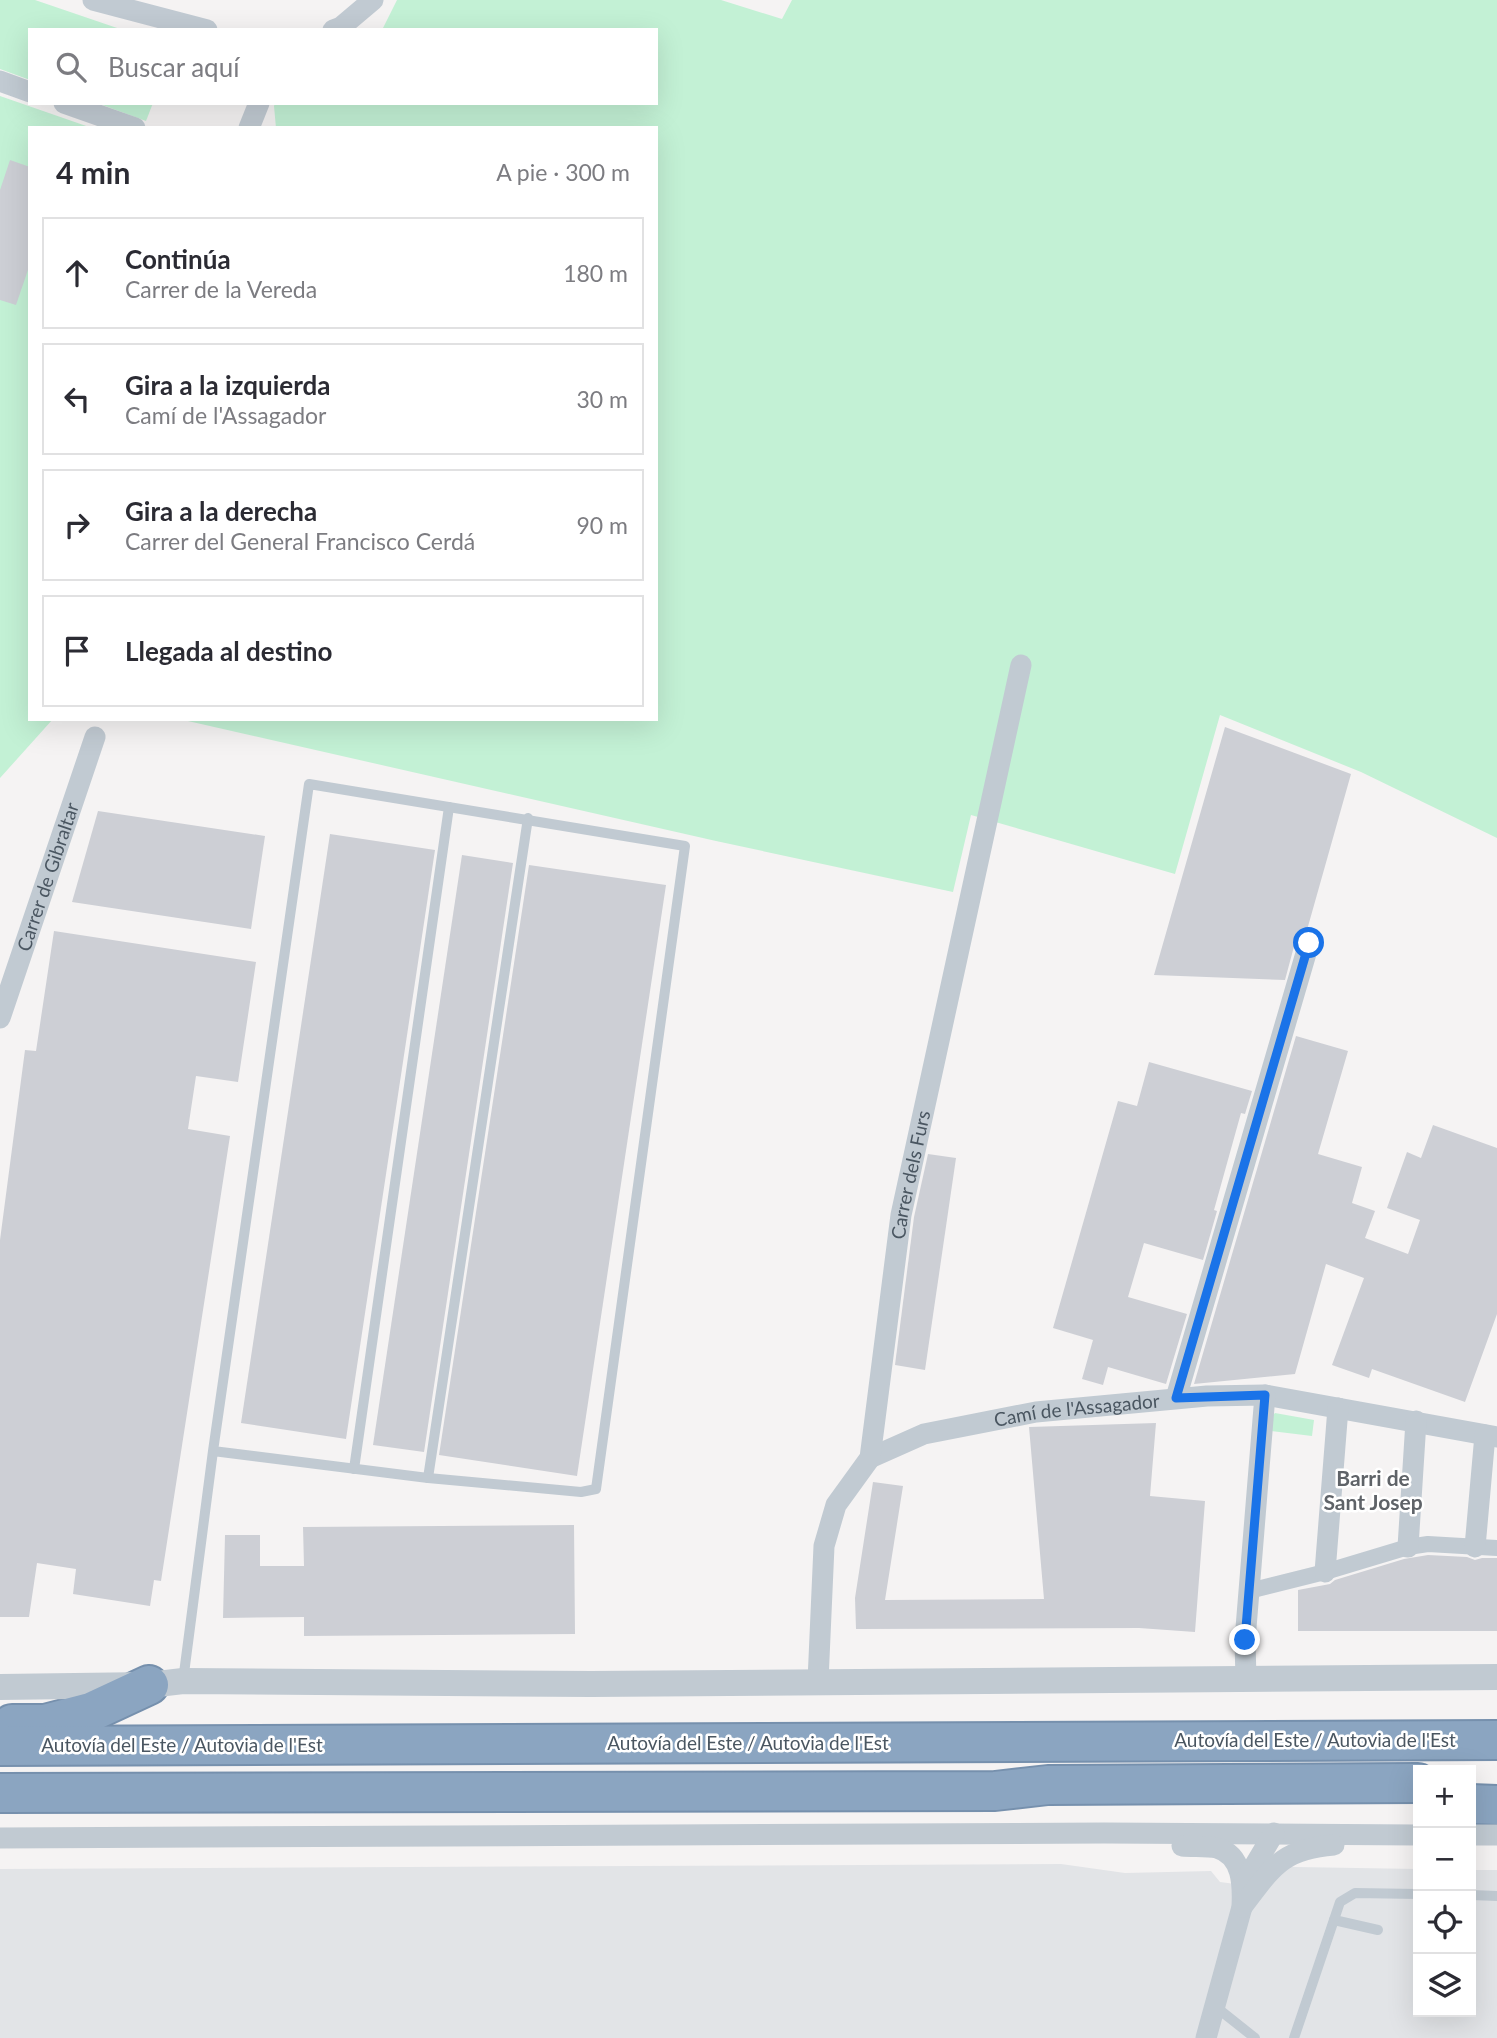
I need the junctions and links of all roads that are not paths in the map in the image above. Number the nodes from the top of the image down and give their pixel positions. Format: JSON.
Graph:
{"nodes":[{"id":1,"x":373,"y":0,"type":"edge"},
{"id":2,"x":100,"y":1,"type":"edge"},
{"id":3,"x":198,"y":28,"type":"edge"},
{"id":4,"x":338,"y":28,"type":"edge"},
{"id":5,"x":0,"y":81,"type":"edge"},
{"id":6,"x":28,"y":91,"type":"edge"},
{"id":7,"x":70,"y":105,"type":"edge"},
{"id":8,"x":258,"y":105,"type":"edge"},
{"id":9,"x":129,"y":126,"type":"edge"},
{"id":10,"x":250,"y":126,"type":"edge"},
{"id":11,"x":1021,"y":665,"type":"dead end"},
{"id":12,"x":95,"y":737,"type":"dead end"},
{"id":13,"x":449,"y":807,"type":"junction"},
{"id":14,"x":528,"y":818,"type":"junction"},
{"id":15,"x":1309,"y":943,"type":"dead end"},
{"id":16,"x":0,"y":1018,"type":"edge"},
{"id":17,"x":1265,"y":1395,"type":"junction"},
{"id":18,"x":1176,"y":1398,"type":"junction"},
{"id":19,"x":1338,"y":1408,"type":"junction"},
{"id":20,"x":1416,"y":1421,"type":"junction"},
{"id":21,"x":1491,"y":1436,"type":"edge"},
{"id":22,"x":213,"y":1451,"type":"junction"},
{"id":23,"x":870,"y":1458,"type":"junction"},
{"id":24,"x":354,"y":1469,"type":"junction"},
{"id":25,"x":428,"y":1478,"type":"junction"},
{"id":26,"x":1408,"y":1547,"type":"junction"},
{"id":27,"x":1475,"y":1547,"type":"junction"},
{"id":28,"x":1497,"y":1548,"type":"edge"},
{"id":29,"x":1325,"y":1573,"type":"junction"},
{"id":30,"x":1249,"y":1591,"type":"junction"},
{"id":31,"x":1497,"y":1677,"type":"edge"},
{"id":32,"x":1246,"y":1680,"type":"junction"},
{"id":33,"x":818,"y":1681,"type":"junction"},
{"id":34,"x":166,"y":1683,"type":"junction"},
{"id":35,"x":0,"y":1687,"type":"edge"},
{"id":36,"x":0,"y":1724,"type":"edge"},
{"id":37,"x":1497,"y":1740,"type":"edge"},
{"id":38,"x":0,"y":1746,"type":"edge"},
{"id":39,"x":1476,"y":1782,"type":"edge"},
{"id":40,"x":1497,"y":1782,"type":"edge"},
{"id":41,"x":1413,"y":1783,"type":"edge"},
{"id":42,"x":995,"y":1791,"type":"junction"},
{"id":43,"x":0,"y":1793,"type":"edge"},
{"id":44,"x":1413,"y":1804,"type":"edge"},
{"id":45,"x":1476,"y":1804,"type":"edge"},
{"id":46,"x":1497,"y":1805,"type":"edge"},
{"id":47,"x":1104,"y":1833,"type":"junction"},
{"id":48,"x":1274,"y":1833,"type":"junction"},
{"id":49,"x":1476,"y":1835,"type":"edge"},
{"id":50,"x":1497,"y":1835,"type":"edge"},
{"id":51,"x":1413,"y":1836,"type":"edge"},
{"id":52,"x":1413,"y":1837,"type":"edge"},
{"id":53,"x":0,"y":1838,"type":"edge"},
{"id":54,"x":1243,"y":1885,"type":"junction"},
{"id":55,"x":1413,"y":1894,"type":"edge"},
{"id":56,"x":1476,"y":1895,"type":"edge"},
{"id":57,"x":1497,"y":1896,"type":"edge"},
{"id":58,"x":1242,"y":1907,"type":"junction"},
{"id":59,"x":1334,"y":1920,"type":"junction"},
{"id":60,"x":1378,"y":1930,"type":"dead end"},
{"id":61,"x":1216,"y":2002,"type":"junction"},
{"id":62,"x":1208,"y":2037,"type":"edge"},
{"id":63,"x":1255,"y":2038,"type":"edge"},
{"id":64,"x":1294,"y":2038,"type":"edge"}],
"edges":[{"from":1,"to":4,"type":"street"},
{"from":2,"to":3,"type":"street"},
{"from":5,"to":6,"type":"street"},
{"from":7,"to":9,"type":"street"},
{"from":8,"to":10,"type":"street"},
{"from":11,"to":23,"type":"street","name":"Carrer dels Furs"},
{"from":12,"to":16,"type":"street","name":"Carrer de Gibraltar"},
{"from":13,"to":14,"type":"lane"},
{"from":13,"to":22,"type":"lane"},
{"from":13,"to":24,"type":"lane"},
{"from":14,"to":25,"type":"lane"},
{"from":14,"to":25,"type":"lane"},
{"from":15,"to":18,"type":"street"},
{"from":17,"to":18,"type":"street","name":"Camí de l'Assagador"},
{"from":17,"to":19,"type":"street","name":"Camí de l'Assagador"},
{"from":17,"to":30,"type":"street"},
{"from":18,"to":23,"type":"street","name":"Camí de l'Assagador"},
{"from":19,"to":20,"type":"street","name":"Camí de l'Assagador"},
{"from":19,"to":29,"type":"street"},
{"from":20,"to":21,"type":"street","name":"Camí de l'Assagador"},
{"from":20,"to":26,"type":"street"},
{"from":21,"to":27,"type":"street"},
{"from":22,"to":24,"type":"lane"},
{"from":22,"to":34,"type":"lane"},
{"from":23,"to":33,"type":"street","name":"Carrer dels Furs"},
{"from":24,"to":25,"type":"lane"},
{"from":26,"to":27,"type":"street"},
{"from":26,"to":29,"type":"street"},
{"from":27,"to":28,"type":"street"},
{"from":29,"to":30,"type":"street"},
{"from":30,"to":32,"type":"street"},
{"from":31,"to":32,"type":"street"},
{"from":32,"to":33,"type":"street"},
{"from":33,"to":34,"type":"street"},
{"from":34,"to":35,"type":"street"},
{"from":34,"to":36,"type":"highway"},
{"from":37,"to":38,"type":"highway","name":"Autovía del Este / Autovia de l'Est"},
{"from":39,"to":40,"type":"highway"},
{"from":41,"to":42,"type":"highway"},
{"from":42,"to":43,"type":"highway"},
{"from":42,"to":44,"type":"highway"},
{"from":45,"to":46,"type":"highway"},
{"from":47,"to":48,"type":"street"},
{"from":47,"to":53,"type":"street"},
{"from":47,"to":54,"type":"street"},
{"from":48,"to":51,"type":"street"},
{"from":48,"to":54,"type":"street"},
{"from":49,"to":50,"type":"street"},
{"from":52,"to":58,"type":"street"},
{"from":54,"to":58,"type":"street"},
{"from":55,"to":59,"type":"lane"},
{"from":56,"to":57,"type":"lane"},
{"from":58,"to":61,"type":"street"},
{"from":59,"to":60,"type":"lane"},
{"from":59,"to":64,"type":"lane"},
{"from":61,"to":62,"type":"street"},
{"from":61,"to":63,"type":"lane"}]}
